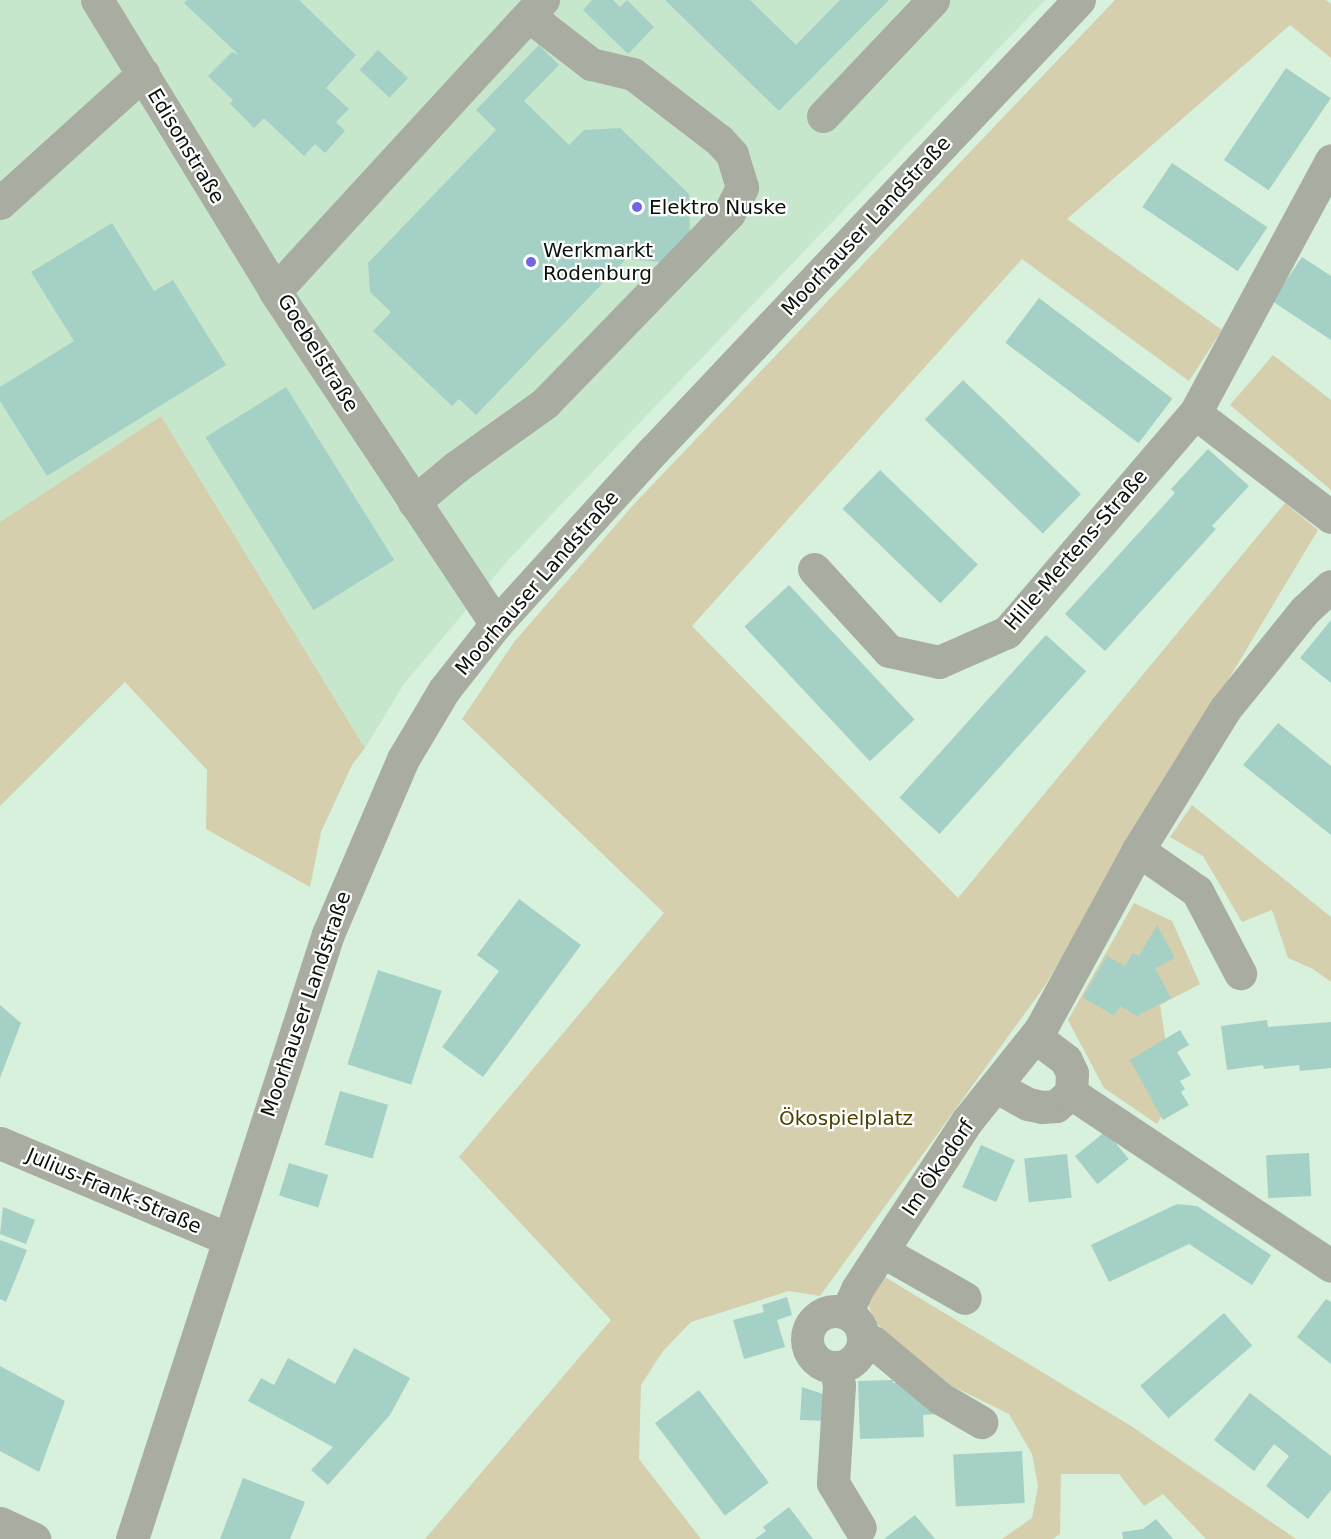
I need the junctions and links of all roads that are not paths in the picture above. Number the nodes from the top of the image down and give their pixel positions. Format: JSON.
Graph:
{"nodes":[{"id":1,"x":98,"y":0,"type":"edge"},
{"id":2,"x":933,"y":0,"type":"edge"},
{"id":3,"x":1079,"y":0,"type":"edge"},
{"id":4,"x":536,"y":8,"type":"edge"},
{"id":5,"x":143,"y":74,"type":"junction"},
{"id":6,"x":823,"y":116,"type":"dead end"},
{"id":7,"x":1331,"y":160,"type":"edge"},
{"id":8,"x":0,"y":203,"type":"edge"},
{"id":9,"x":275,"y":291,"type":"junction"},
{"id":10,"x":1195,"y":413,"type":"junction"},
{"id":11,"x":414,"y":502,"type":"junction"},
{"id":12,"x":1331,"y":517,"type":"edge"},
{"id":13,"x":814,"y":569,"type":"dead end"},
{"id":14,"x":1331,"y":586,"type":"edge"},
{"id":15,"x":496,"y":624,"type":"junction"},
{"id":16,"x":1138,"y":850,"type":"junction"},
{"id":17,"x":1240,"y":973,"type":"dead end"},
{"id":18,"x":1035,"y":1037,"type":"junction"},
{"id":19,"x":997,"y":1087,"type":"junction"},
{"id":20,"x":1071,"y":1093,"type":"junction"},
{"id":21,"x":0,"y":1143,"type":"edge"},
{"id":22,"x":228,"y":1239,"type":"junction"},
{"id":23,"x":882,"y":1251,"type":"junction"},
{"id":24,"x":1331,"y":1266,"type":"edge"},
{"id":25,"x":965,"y":1298,"type":"dead end"},
{"id":26,"x":846,"y":1314,"type":"junction"},
{"id":27,"x":863,"y":1342,"type":"junction"},
{"id":28,"x":836,"y":1367,"type":"junction"},
{"id":29,"x":981,"y":1422,"type":"dead end"},
{"id":30,"x":0,"y":1524,"type":"edge"},
{"id":31,"x":860,"y":1528,"type":"dead end"},
{"id":32,"x":35,"y":1539,"type":"edge"},
{"id":33,"x":132,"y":1539,"type":"edge"}],
"edges":[{"from":1,"to":5,"type":"street","name":"Edisonstraße"},
{"from":2,"to":6,"type":"street"},
{"from":3,"to":15,"type":"street","name":"Moorhauser Landstraße"},
{"from":4,"to":9,"type":"street","name":"Goebelstraße"},
{"from":4,"to":11,"type":"street"},
{"from":5,"to":8,"type":"street"},
{"from":5,"to":9,"type":"street","name":"Edisonstraße"},
{"from":7,"to":10,"type":"street","name":"Hille-Mertens-Straße"},
{"from":9,"to":11,"type":"street","name":"Goebelstraße"},
{"from":10,"to":12,"type":"street"},
{"from":10,"to":13,"type":"street","name":"Hille-Mertens-Straße"},
{"from":11,"to":15,"type":"street","name":"Goebelstraße"},
{"from":14,"to":16,"type":"street","name":"Im Ökodorf"},
{"from":15,"to":22,"type":"street","name":"Moorhauser Landstraße"},
{"from":16,"to":17,"type":"street"},
{"from":16,"to":18,"type":"street","name":"Im Ökodorf"},
{"from":18,"to":19,"type":"street","name":"Im Ökodorf"},
{"from":18,"to":20,"type":"street"},
{"from":19,"to":20,"type":"street"},
{"from":19,"to":23,"type":"street","name":"Im Ökodorf"},
{"from":20,"to":24,"type":"street"},
{"from":21,"to":22,"type":"street","name":"Julius-Frank-Straße"},
{"from":22,"to":33,"type":"street","name":"Moorhauser Landstraße"},
{"from":23,"to":25,"type":"street"},
{"from":23,"to":26,"type":"street","name":"Im Ökodorf"},
{"from":26,"to":27,"type":"street"},
{"from":26,"to":28,"type":"street"},
{"from":27,"to":28,"type":"street"},
{"from":27,"to":29,"type":"street"},
{"from":28,"to":31,"type":"street"},
{"from":30,"to":32,"type":"street"}]}
